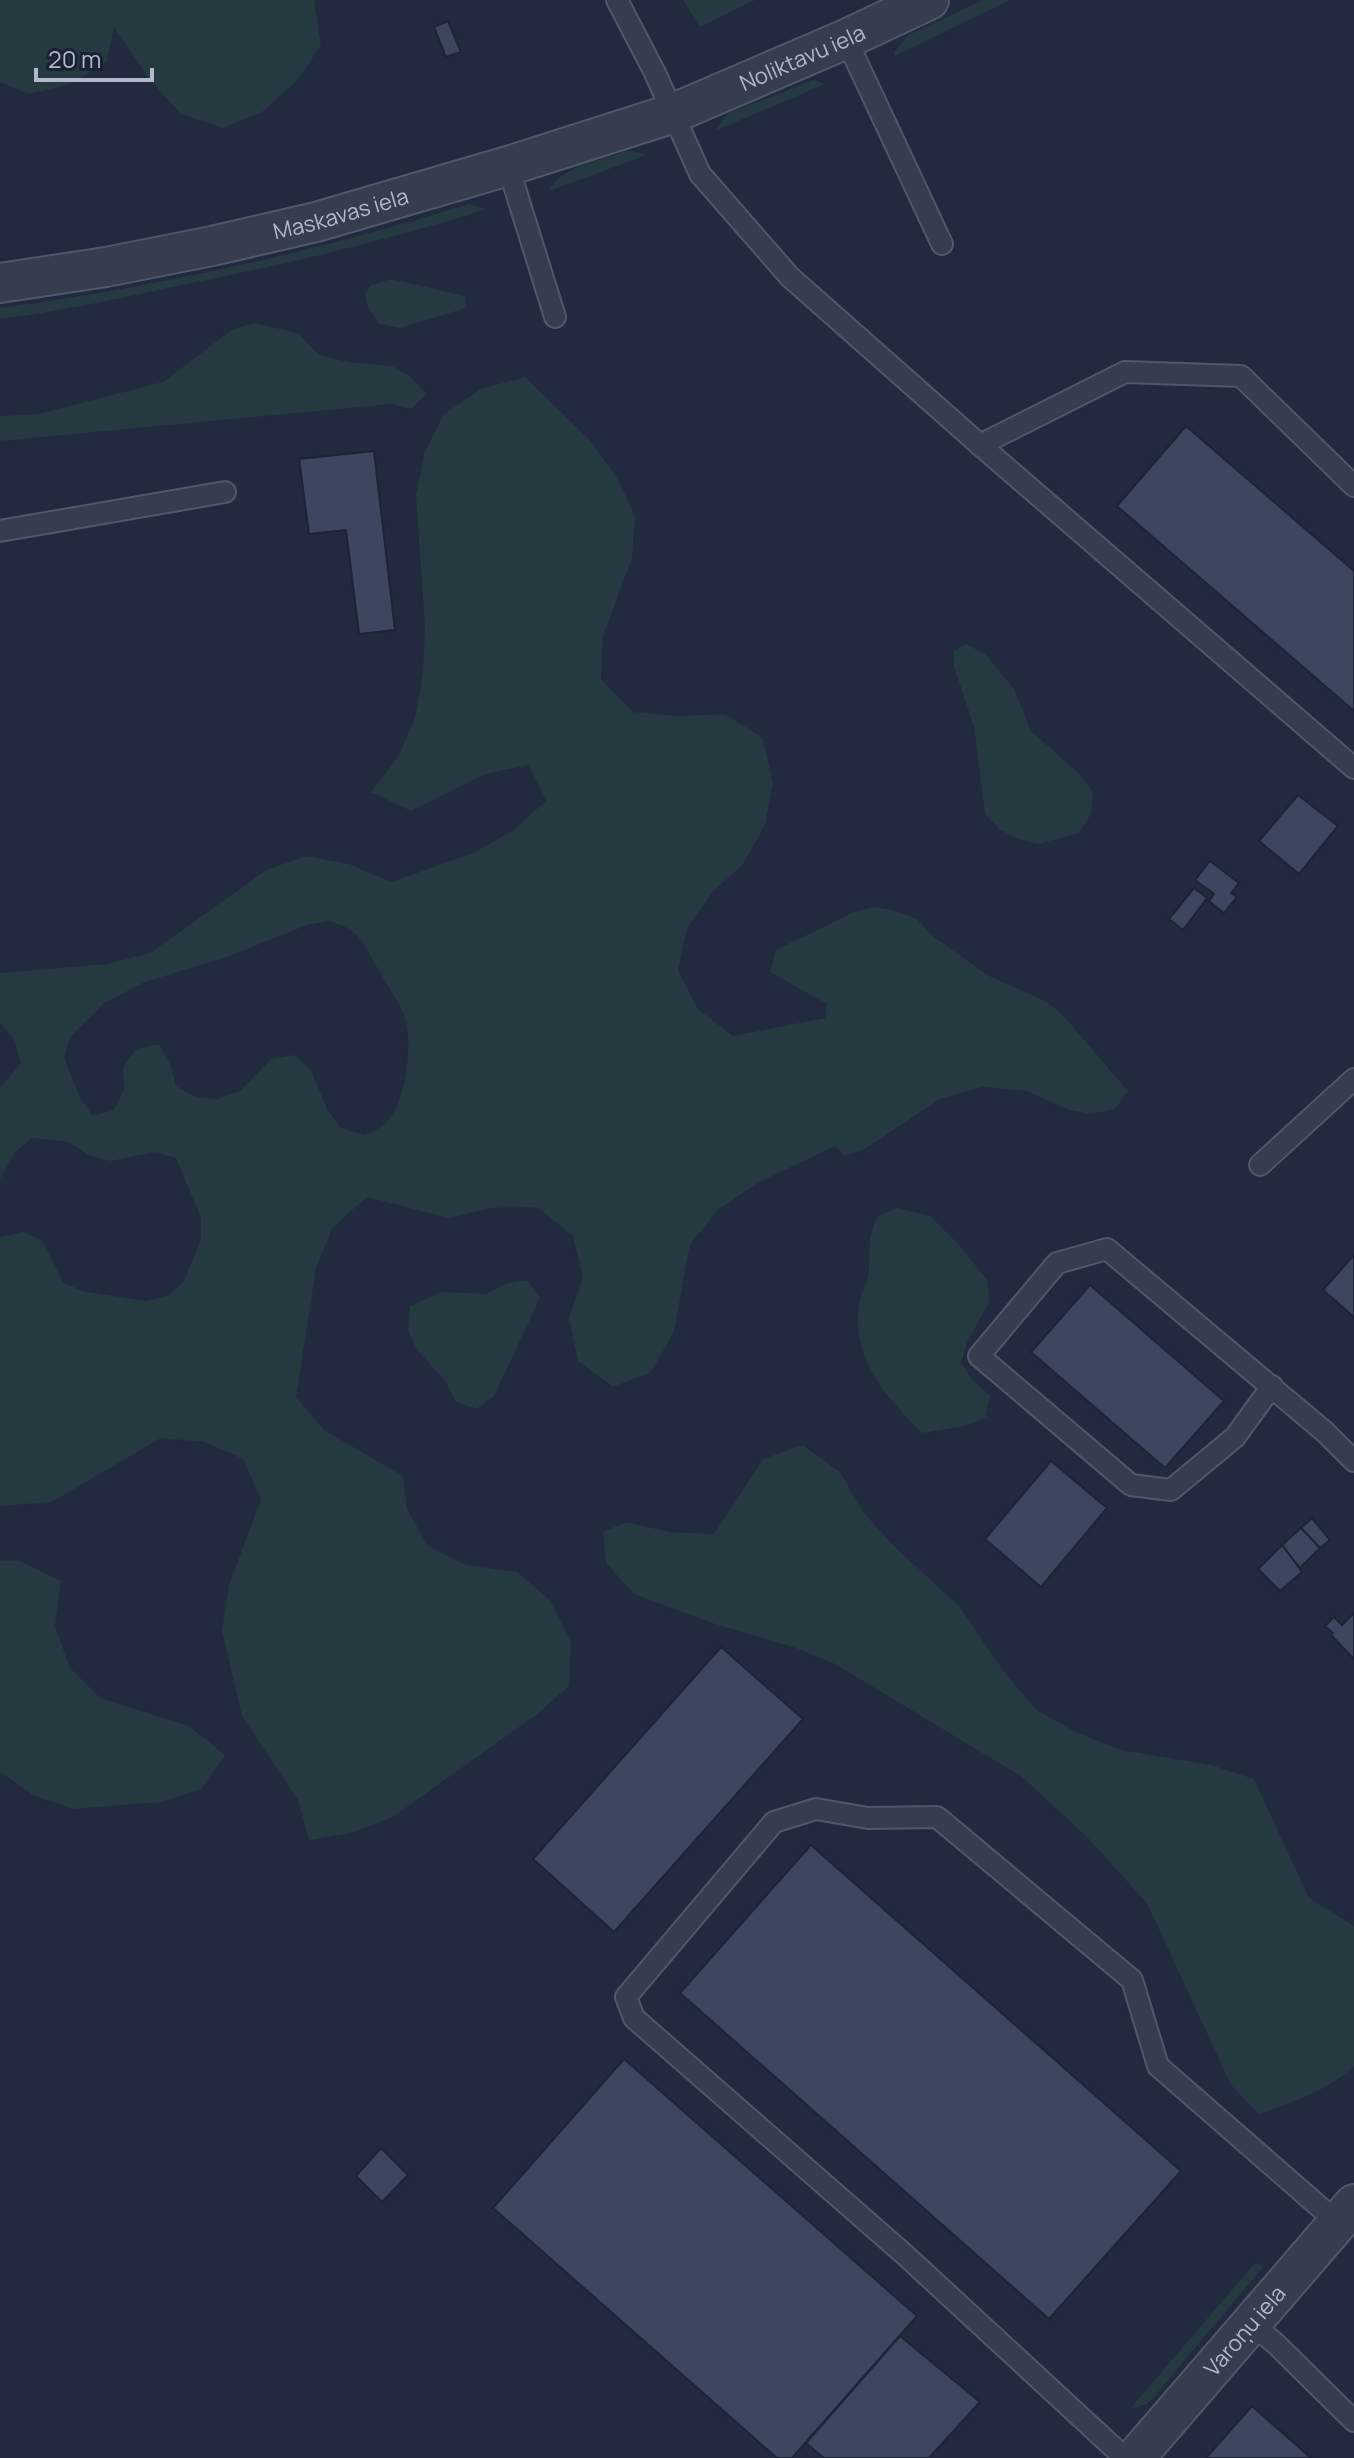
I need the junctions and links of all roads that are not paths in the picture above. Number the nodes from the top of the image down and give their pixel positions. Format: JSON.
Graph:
{"nodes":[{"id":1,"x":617,"y":0,"type":"edge"},
{"id":2,"x":929,"y":0,"type":"edge"},
{"id":3,"x":846,"y":39,"type":"junction"},
{"id":4,"x":674,"y":113,"type":"junction"},
{"id":5,"x":508,"y":166,"type":"junction"},
{"id":6,"x":942,"y":244,"type":"dead end"},
{"id":7,"x":0,"y":283,"type":"edge"},
{"id":8,"x":555,"y":317,"type":"dead end"},
{"id":9,"x":980,"y":445,"type":"junction"},
{"id":10,"x":1354,"y":486,"type":"edge"},
{"id":11,"x":225,"y":492,"type":"dead end"},
{"id":12,"x":0,"y":531,"type":"edge"},
{"id":13,"x":1354,"y":768,"type":"edge"},
{"id":14,"x":1354,"y":1079,"type":"edge"},
{"id":15,"x":1260,"y":1165,"type":"dead end"},
{"id":16,"x":1272,"y":1386,"type":"junction"},
{"id":17,"x":1354,"y":1461,"type":"edge"},
{"id":18,"x":1346,"y":2214,"type":"edge"},
{"id":19,"x":1251,"y":2323,"type":"junction"},
{"id":20,"x":1354,"y":2421,"type":"edge"},
{"id":21,"x":1125,"y":2458,"type":"edge"},
{"id":22,"x":1135,"y":2458,"type":"edge"}],
"edges":[{"from":1,"to":4,"type":"lane"},
{"from":2,"to":3,"type":"street","name":"Noliktavu iela"},
{"from":3,"to":4,"type":"street","name":"Noliktavu iela"},
{"from":3,"to":6,"type":"lane"},
{"from":4,"to":5,"type":"street","name":"Maskavas iela"},
{"from":4,"to":9,"type":"lane"},
{"from":5,"to":7,"type":"street","name":"Maskavas iela"},
{"from":5,"to":8,"type":"lane"},
{"from":9,"to":10,"type":"lane"},
{"from":9,"to":13,"type":"lane"},
{"from":11,"to":12,"type":"lane"},
{"from":14,"to":15,"type":"lane"},
{"from":16,"to":16,"type":"lane"},
{"from":16,"to":17,"type":"lane"},
{"from":18,"to":19,"type":"street","name":"Varoņu iela"},
{"from":18,"to":21,"type":"lane"},
{"from":19,"to":20,"type":"lane"},
{"from":19,"to":22,"type":"street","name":"Varoņu iela"}]}
